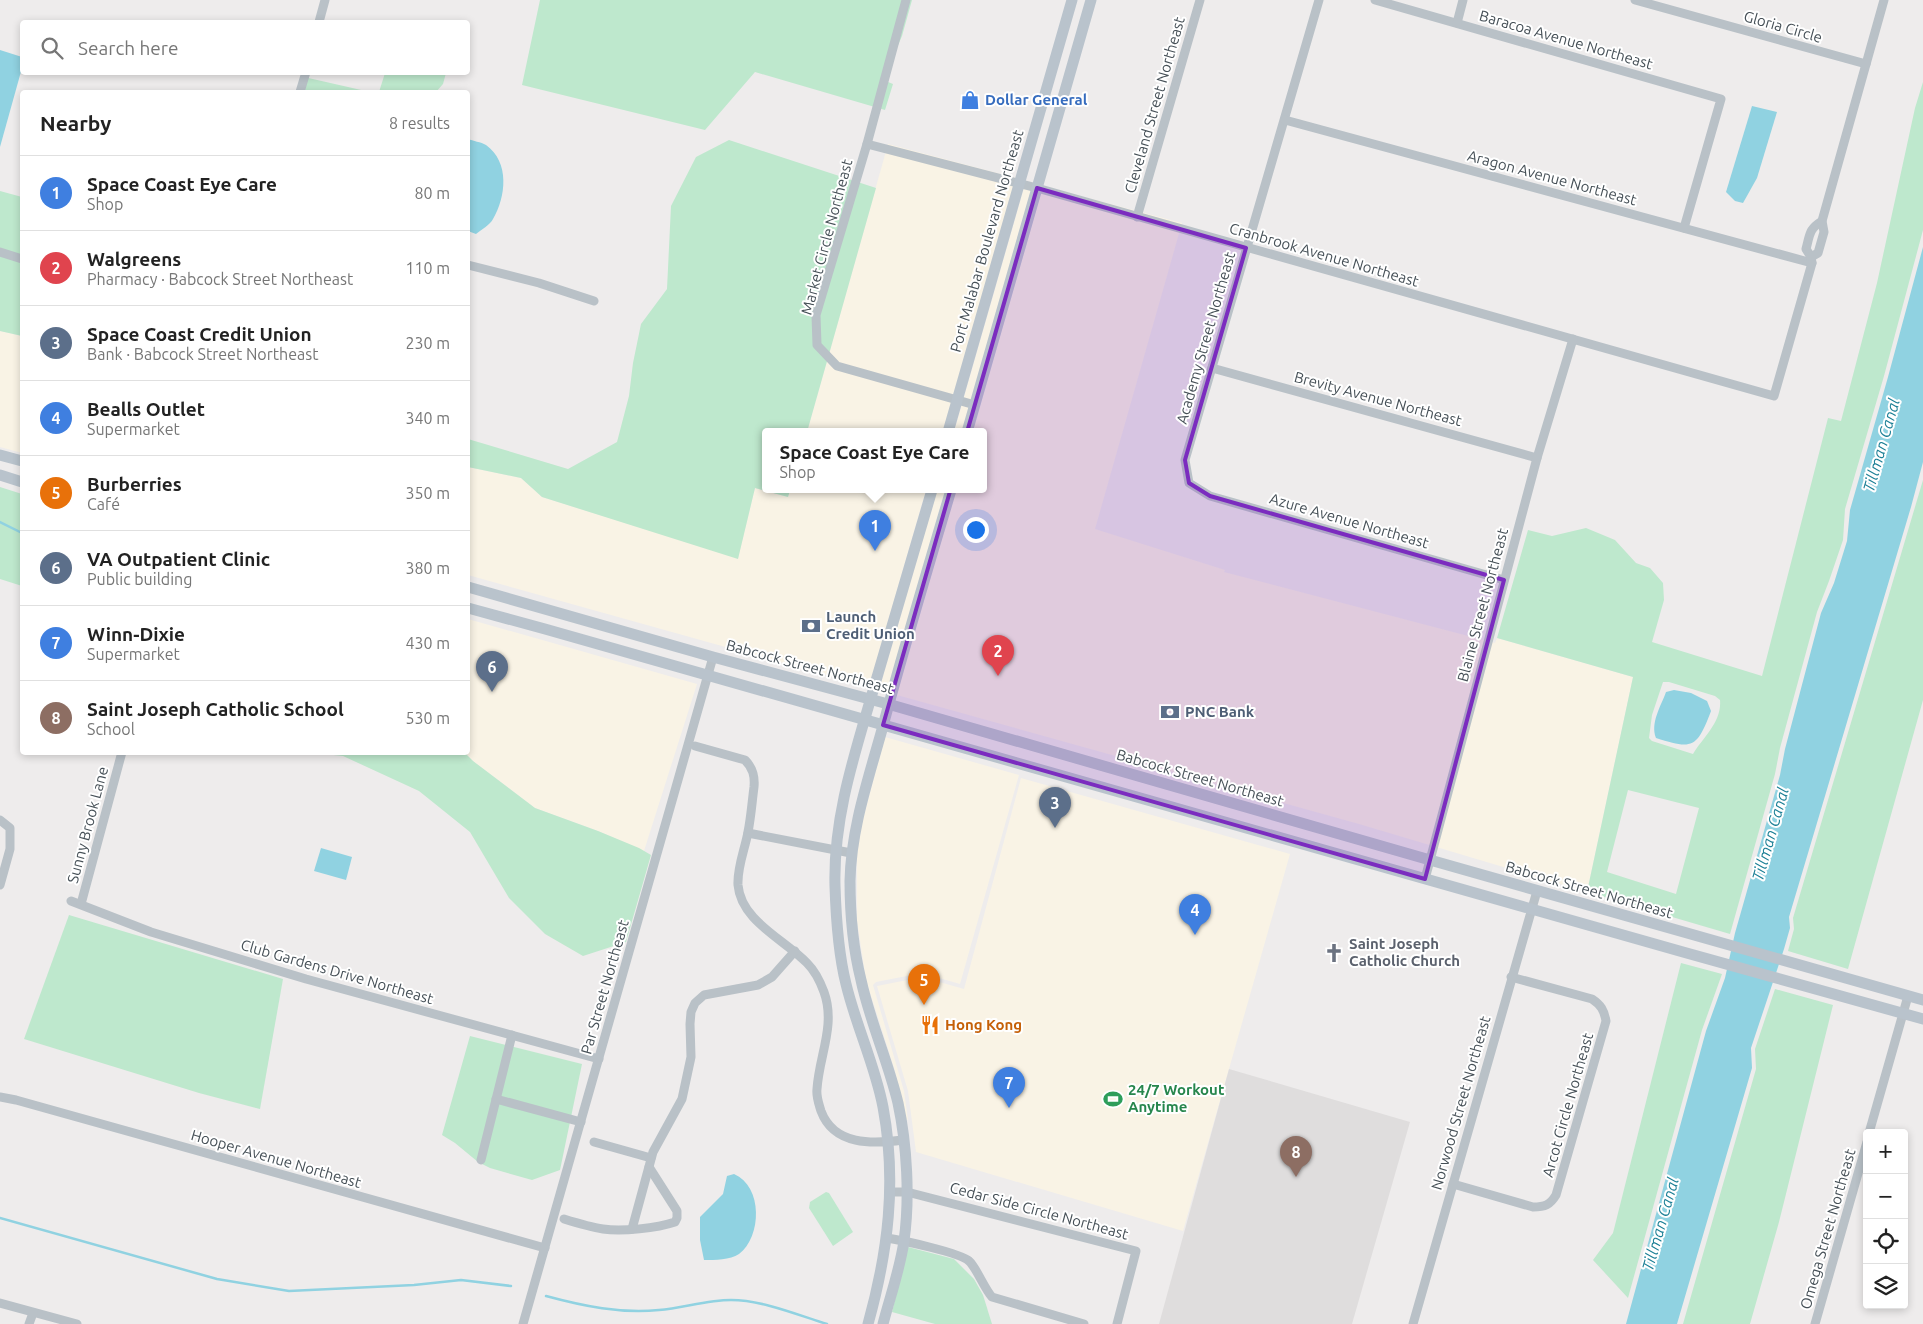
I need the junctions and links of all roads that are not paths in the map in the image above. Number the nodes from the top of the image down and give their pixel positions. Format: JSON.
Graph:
{"nodes":[{"id":1,"x":325,"y":0,"type":"edge"},
{"id":2,"x":906,"y":0,"type":"edge"},
{"id":3,"x":1072,"y":0,"type":"edge"},
{"id":4,"x":1091,"y":0,"type":"edge"},
{"id":5,"x":1200,"y":0,"type":"edge"},
{"id":6,"x":1319,"y":0,"type":"edge"},
{"id":7,"x":1375,"y":0,"type":"edge"},
{"id":8,"x":1463,"y":0,"type":"edge"},
{"id":9,"x":1636,"y":0,"type":"edge"},
{"id":10,"x":1884,"y":0,"type":"edge"},
{"id":11,"x":320,"y":20,"type":"edge"},
{"id":12,"x":1457,"y":23,"type":"junction"},
{"id":13,"x":1866,"y":64,"type":"junction"},
{"id":14,"x":305,"y":75,"type":"edge"},
{"id":15,"x":301,"y":90,"type":"edge"},
{"id":16,"x":1285,"y":120,"type":"junction"},
{"id":17,"x":867,"y":144,"type":"junction"},
{"id":18,"x":1020,"y":184,"type":"junction"},
{"id":19,"x":1037,"y":188,"type":"junction"},
{"id":20,"x":1137,"y":217,"type":"junction"},
{"id":21,"x":1684,"y":228,"type":"junction"},
{"id":22,"x":1246,"y":248,"type":"junction"},
{"id":23,"x":0,"y":252,"type":"edge"},
{"id":24,"x":20,"y":258,"type":"edge"},
{"id":25,"x":1812,"y":260,"type":"junction"},
{"id":26,"x":470,"y":266,"type":"edge"},
{"id":27,"x":594,"y":301,"type":"dead end"},
{"id":28,"x":1573,"y":340,"type":"junction"},
{"id":29,"x":1212,"y":368,"type":"junction"},
{"id":30,"x":957,"y":400,"type":"junction"},
{"id":31,"x":975,"y":405,"type":"junction"},
{"id":32,"x":949,"y":428,"type":"edge"},
{"id":33,"x":968,"y":428,"type":"edge"},
{"id":34,"x":0,"y":455,"type":"edge"},
{"id":35,"x":1537,"y":458,"type":"junction"},
{"id":36,"x":20,"y":460,"type":"edge"},
{"id":37,"x":0,"y":476,"type":"edge"},
{"id":38,"x":20,"y":481,"type":"edge"},
{"id":39,"x":1189,"y":483,"type":"joint"},
{"id":40,"x":931,"y":493,"type":"edge"},
{"id":41,"x":950,"y":493,"type":"edge"},
{"id":42,"x":1504,"y":580,"type":"junction"},
{"id":43,"x":470,"y":588,"type":"edge"},
{"id":44,"x":470,"y":609,"type":"edge"},
{"id":45,"x":713,"y":657,"type":"junction"},
{"id":46,"x":708,"y":675,"type":"junction"},
{"id":47,"x":871,"y":699,"type":"junction"},
{"id":48,"x":888,"y":704,"type":"junction"},
{"id":49,"x":865,"y":720,"type":"junction"},
{"id":50,"x":883,"y":725,"type":"junction"},
{"id":51,"x":696,"y":746,"type":"dead end"},
{"id":52,"x":121,"y":755,"type":"edge"},
{"id":53,"x":0,"y":820,"type":"edge"},
{"id":54,"x":748,"y":833,"type":"junction"},
{"id":55,"x":836,"y":851,"type":"junction"},
{"id":56,"x":851,"y":853,"type":"junction"},
{"id":57,"x":1430,"y":860,"type":"junction"},
{"id":58,"x":1425,"y":879,"type":"junction"},
{"id":59,"x":0,"y":885,"type":"edge"},
{"id":60,"x":1537,"y":891,"type":"junction"},
{"id":61,"x":71,"y":901,"type":"dead end"},
{"id":62,"x":82,"y":904,"type":"junction"},
{"id":63,"x":1532,"y":909,"type":"junction"},
{"id":64,"x":1666,"y":927,"type":"junction"},
{"id":65,"x":1660,"y":946,"type":"junction"},
{"id":66,"x":795,"y":951,"type":"junction"},
{"id":67,"x":1511,"y":977,"type":"junction"},
{"id":68,"x":1908,"y":996,"type":"junction"},
{"id":69,"x":1923,"y":1000,"type":"edge"},
{"id":70,"x":1903,"y":1014,"type":"junction"},
{"id":71,"x":1923,"y":1019,"type":"edge"},
{"id":72,"x":512,"y":1035,"type":"junction"},
{"id":73,"x":599,"y":1059,"type":"junction"},
{"id":74,"x":0,"y":1097,"type":"edge"},
{"id":75,"x":496,"y":1098,"type":"junction"},
{"id":76,"x":581,"y":1122,"type":"junction"},
{"id":77,"x":1871,"y":1129,"type":"edge"},
{"id":78,"x":903,"y":1140,"type":"junction"},
{"id":79,"x":594,"y":1142,"type":"dead end"},
{"id":80,"x":888,"y":1142,"type":"junction"},
{"id":81,"x":1863,"y":1156,"type":"edge"},
{"id":82,"x":481,"y":1160,"type":"dead end"},
{"id":83,"x":650,"y":1162,"type":"junction"},
{"id":84,"x":1453,"y":1184,"type":"junction"},
{"id":85,"x":890,"y":1192,"type":"junction"},
{"id":86,"x":907,"y":1192,"type":"junction"},
{"id":87,"x":564,"y":1219,"type":"dead end"},
{"id":88,"x":632,"y":1228,"type":"junction"},
{"id":89,"x":887,"y":1238,"type":"junction"},
{"id":90,"x":904,"y":1241,"type":"junction"},
{"id":91,"x":545,"y":1248,"type":"junction"},
{"id":92,"x":0,"y":1303,"type":"edge"},
{"id":93,"x":33,"y":1313,"type":"junction"},
{"id":94,"x":30,"y":1324,"type":"edge"},
{"id":95,"x":77,"y":1324,"type":"edge"},
{"id":96,"x":523,"y":1324,"type":"edge"},
{"id":97,"x":868,"y":1324,"type":"edge"},
{"id":98,"x":883,"y":1324,"type":"edge"},
{"id":99,"x":1084,"y":1324,"type":"edge"},
{"id":100,"x":1117,"y":1324,"type":"edge"},
{"id":101,"x":1413,"y":1324,"type":"edge"},
{"id":102,"x":1815,"y":1324,"type":"edge"}],
"edges":[{"from":1,"to":11,"type":"street"},
{"from":2,"to":17,"type":"street","name":"Market Circle Northeast"},
{"from":3,"to":18,"type":"main road","name":"Port Malabar Boulevard Northeast"},
{"from":4,"to":19,"type":"main road"},
{"from":5,"to":20,"type":"street","name":"Cleveland Street Northeast"},
{"from":6,"to":16,"type":"street","name":"Academy Street Northeast"},
{"from":7,"to":12,"type":"street","name":"Baracoa Avenue Northeast"},
{"from":8,"to":12,"type":"street"},
{"from":9,"to":13,"type":"street","name":"Gloria Circle"},
{"from":10,"to":13,"type":"street"},
{"from":12,"to":21,"type":"street","name":"Baracoa Avenue Northeast"},
{"from":13,"to":25,"type":"street"},
{"from":14,"to":15,"type":"street"},
{"from":16,"to":21,"type":"street","name":"Aragon Avenue Northeast"},
{"from":16,"to":22,"type":"street","name":"Academy Street Northeast"},
{"from":17,"to":18,"type":"street","name":"Cranbrook Avenue Northeast"},
{"from":17,"to":30,"type":"street","name":"Market Circle Northeast"},
{"from":18,"to":19,"type":"street","name":"Cranbrook Avenue Northeast"},
{"from":18,"to":30,"type":"main road","name":"Port Malabar Boulevard Northeast"},
{"from":19,"to":20,"type":"street","name":"Cranbrook Avenue Northeast"},
{"from":19,"to":31,"type":"main road"},
{"from":20,"to":22,"type":"street","name":"Cranbrook Avenue Northeast"},
{"from":21,"to":25,"type":"street","name":"Aragon Avenue Northeast"},
{"from":22,"to":28,"type":"street","name":"Cranbrook Avenue Northeast"},
{"from":22,"to":29,"type":"street","name":"Academy Street Northeast"},
{"from":23,"to":24,"type":"street"},
{"from":25,"to":28,"type":"street","name":"Cranbrook Avenue Northeast"},
{"from":26,"to":27,"type":"street"},
{"from":28,"to":35,"type":"street","name":"Blaine Street Northeast"},
{"from":29,"to":35,"type":"street","name":"Brevity Avenue Northeast"},
{"from":29,"to":39,"type":"street","name":"Academy Street Northeast"},
{"from":30,"to":31,"type":"street","name":"Market Circle Northeast"},
{"from":30,"to":32,"type":"main road","name":"Port Malabar Boulevard Northeast"},
{"from":31,"to":33,"type":"main road"},
{"from":34,"to":36,"type":"main road"},
{"from":35,"to":42,"type":"street","name":"Blaine Street Northeast"},
{"from":37,"to":38,"type":"main road"},
{"from":39,"to":42,"type":"street","name":"Azure Avenue Northeast"},
{"from":40,"to":47,"type":"main road"},
{"from":41,"to":48,"type":"main road"},
{"from":42,"to":57,"type":"street","name":"Blaine Street Northeast"},
{"from":43,"to":45,"type":"main road","name":"Babcock Street Northeast"},
{"from":44,"to":46,"type":"main road"},
{"from":45,"to":46,"type":"street","name":"Par Street Northeast"},
{"from":45,"to":47,"type":"main road","name":"Babcock Street Northeast"},
{"from":46,"to":49,"type":"main road"},
{"from":46,"to":73,"type":"street","name":"Par Street Northeast"},
{"from":47,"to":48,"type":"main road","name":"Babcock Street Northeast"},
{"from":47,"to":49,"type":"main road"},
{"from":48,"to":50,"type":"main road"},
{"from":48,"to":57,"type":"main road","name":"Babcock Street Northeast"},
{"from":49,"to":50,"type":"main road"},
{"from":49,"to":55,"type":"main road"},
{"from":50,"to":56,"type":"main road"},
{"from":50,"to":58,"type":"main road"},
{"from":51,"to":54,"type":"street"},
{"from":52,"to":62,"type":"street","name":"Sunny Brook Lane"},
{"from":53,"to":59,"type":"street"},
{"from":54,"to":55,"type":"street"},
{"from":54,"to":66,"type":"street"},
{"from":55,"to":56,"type":"street"},
{"from":55,"to":80,"type":"main road"},
{"from":56,"to":78,"type":"main road"},
{"from":57,"to":58,"type":"street","name":"Blaine Street Northeast"},
{"from":57,"to":60,"type":"main road","name":"Babcock Street Northeast"},
{"from":58,"to":63,"type":"main road"},
{"from":60,"to":63,"type":"street","name":"Norwood Street Northeast"},
{"from":60,"to":64,"type":"main road","name":"Babcock Street Northeast"},
{"from":61,"to":62,"type":"street","name":"Club Gardens Drive Northeast"},
{"from":62,"to":72,"type":"street","name":"Club Gardens Drive Northeast"},
{"from":63,"to":65,"type":"main road"},
{"from":63,"to":67,"type":"street","name":"Norwood Street Northeast"},
{"from":64,"to":65,"type":"main road"},
{"from":64,"to":68,"type":"main road","name":"Babcock Street Northeast"},
{"from":65,"to":70,"type":"main road"},
{"from":66,"to":80,"type":"street"},
{"from":66,"to":83,"type":"street"},
{"from":67,"to":84,"type":"street","name":"Norwood Street Northeast"},
{"from":67,"to":84,"type":"street","name":"Arcot Circle Northeast"},
{"from":68,"to":69,"type":"main road","name":"Babcock Street Northeast"},
{"from":68,"to":70,"type":"street","name":"Omega Street Northeast"},
{"from":70,"to":71,"type":"main road"},
{"from":70,"to":77,"type":"street","name":"Omega Street Northeast"},
{"from":72,"to":73,"type":"street","name":"Club Gardens Drive Northeast"},
{"from":72,"to":75,"type":"street"},
{"from":73,"to":76,"type":"street","name":"Par Street Northeast"},
{"from":74,"to":91,"type":"street","name":"Hooper Avenue Northeast"},
{"from":75,"to":76,"type":"street"},
{"from":75,"to":82,"type":"street"},
{"from":76,"to":91,"type":"street","name":"Par Street Northeast"},
{"from":78,"to":80,"type":"street"},
{"from":78,"to":86,"type":"main road"},
{"from":79,"to":83,"type":"street"},
{"from":80,"to":85,"type":"main road"},
{"from":81,"to":102,"type":"street","name":"Omega Street Northeast"},
{"from":83,"to":88,"type":"street"},
{"from":83,"to":88,"type":"street"},
{"from":84,"to":101,"type":"street","name":"Norwood Street Northeast"},
{"from":85,"to":86,"type":"street","name":"Cedar Side Circle Northeast"},
{"from":85,"to":89,"type":"main road"},
{"from":86,"to":90,"type":"main road"},
{"from":86,"to":100,"type":"street","name":"Cedar Side Circle Northeast"},
{"from":87,"to":88,"type":"street"},
{"from":89,"to":90,"type":"street"},
{"from":89,"to":97,"type":"main road"},
{"from":90,"to":98,"type":"main road"},
{"from":90,"to":99,"type":"street"},
{"from":91,"to":96,"type":"street","name":"Par Street Northeast"},
{"from":92,"to":93,"type":"street"},
{"from":93,"to":94,"type":"street"},
{"from":93,"to":95,"type":"street"}]}
